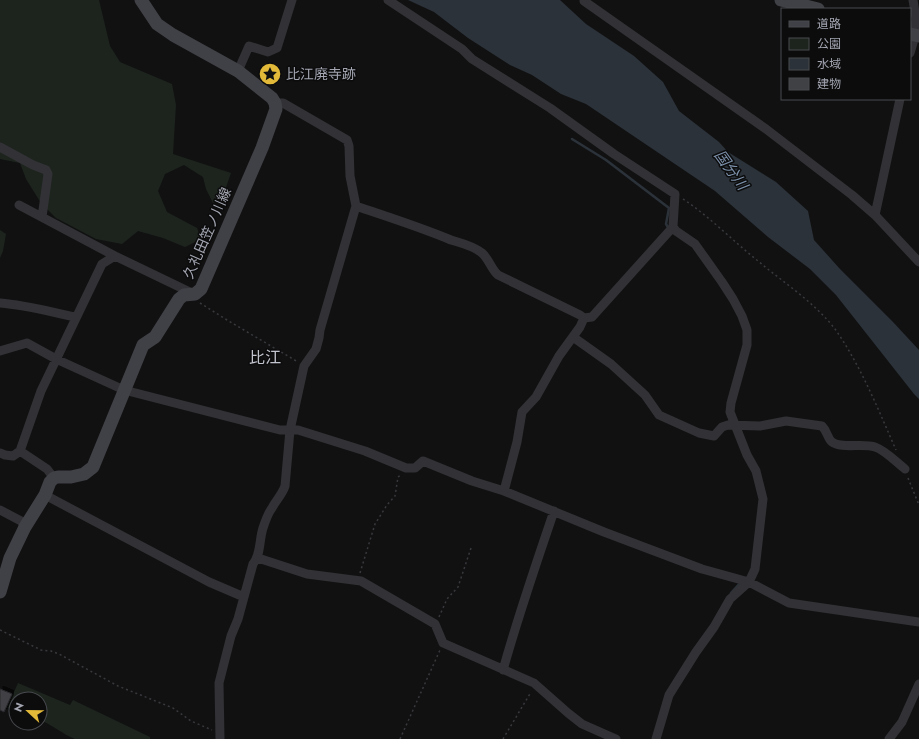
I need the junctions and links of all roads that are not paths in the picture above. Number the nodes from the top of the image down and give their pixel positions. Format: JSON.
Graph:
{"nodes":[{"id":1,"x":141,"y":0,"type":"edge"},
{"id":2,"x":292,"y":0,"type":"edge"},
{"id":3,"x":388,"y":0,"type":"edge"},
{"id":4,"x":781,"y":0,"type":"edge"},
{"id":5,"x":584,"y":1,"type":"edge"},
{"id":6,"x":915,"y":2,"type":"edge"},
{"id":7,"x":814,"y":8,"type":"edge"},
{"id":8,"x":915,"y":35,"type":"edge"},
{"id":9,"x":911,"y":49,"type":"edge"},
{"id":10,"x":238,"y":71,"type":"junction"},
{"id":11,"x":900,"y":100,"type":"edge"},
{"id":12,"x":275,"y":103,"type":"junction"},
{"id":13,"x":0,"y":147,"type":"edge"},
{"id":14,"x":19,"y":205,"type":"dead end"},
{"id":15,"x":356,"y":206,"type":"junction"},
{"id":16,"x":875,"y":215,"type":"junction"},
{"id":17,"x":42,"y":217,"type":"junction"},
{"id":18,"x":671,"y":229,"type":"junction"},
{"id":19,"x":114,"y":256,"type":"junction"},
{"id":20,"x":919,"y":262,"type":"edge"},
{"id":21,"x":195,"y":294,"type":"junction"},
{"id":22,"x":0,"y":303,"type":"edge"},
{"id":23,"x":76,"y":317,"type":"junction"},
{"id":24,"x":584,"y":318,"type":"junction"},
{"id":25,"x":573,"y":337,"type":"junction"},
{"id":26,"x":0,"y":351,"type":"edge"},
{"id":27,"x":56,"y":359,"type":"junction"},
{"id":28,"x":124,"y":390,"type":"junction"},
{"id":29,"x":733,"y":425,"type":"junction"},
{"id":30,"x":290,"y":430,"type":"junction"},
{"id":31,"x":20,"y":451,"type":"junction"},
{"id":32,"x":0,"y":453,"type":"edge"},
{"id":33,"x":905,"y":469,"type":"road end"},
{"id":34,"x":54,"y":478,"type":"junction"},
{"id":35,"x":504,"y":491,"type":"junction"},
{"id":36,"x":45,"y":495,"type":"junction"},
{"id":37,"x":0,"y":510,"type":"edge"},
{"id":38,"x":554,"y":511,"type":"junction"},
{"id":39,"x":26,"y":527,"type":"junction"},
{"id":40,"x":258,"y":558,"type":"junction"},
{"id":41,"x":2,"y":578,"type":"edge"},
{"id":42,"x":744,"y":581,"type":"junction"},
{"id":43,"x":0,"y":592,"type":"edge"},
{"id":44,"x":244,"y":597,"type":"junction"},
{"id":45,"x":919,"y":622,"type":"edge"},
{"id":46,"x":502,"y":670,"type":"junction"},
{"id":47,"x":919,"y":684,"type":"edge"},
{"id":48,"x":220,"y":737,"type":"edge"},
{"id":49,"x":616,"y":739,"type":"edge"},
{"id":50,"x":656,"y":739,"type":"edge"},
{"id":51,"x":890,"y":739,"type":"edge"}],
"edges":[{"from":1,"to":10,"type":"main road"},
{"from":2,"to":10,"type":"street"},
{"from":3,"to":18,"type":"street"},
{"from":4,"to":7,"type":"main road"},
{"from":5,"to":16,"type":"street"},
{"from":6,"to":8,"type":"street"},
{"from":8,"to":9,"type":"street"},
{"from":10,"to":12,"type":"main road"},
{"from":11,"to":16,"type":"street"},
{"from":12,"to":15,"type":"street"},
{"from":12,"to":21,"type":"main road","name":"久礼田笠ノ川線"},
{"from":13,"to":17,"type":"street"},
{"from":14,"to":17,"type":"street"},
{"from":15,"to":24,"type":"street"},
{"from":15,"to":30,"type":"street"},
{"from":16,"to":20,"type":"street"},
{"from":17,"to":19,"type":"street"},
{"from":18,"to":24,"type":"street"},
{"from":18,"to":29,"type":"street"},
{"from":19,"to":21,"type":"street"},
{"from":19,"to":23,"type":"street"},
{"from":21,"to":28,"type":"main road","name":"久礼田笠ノ川線"},
{"from":22,"to":23,"type":"street"},
{"from":23,"to":27,"type":"street"},
{"from":24,"to":25,"type":"street"},
{"from":25,"to":29,"type":"street"},
{"from":25,"to":35,"type":"street"},
{"from":26,"to":27,"type":"street"},
{"from":27,"to":28,"type":"street"},
{"from":27,"to":31,"type":"street"},
{"from":28,"to":30,"type":"street"},
{"from":28,"to":34,"type":"main road","name":"久礼田笠ノ川線"},
{"from":29,"to":33,"type":"street"},
{"from":29,"to":42,"type":"street"},
{"from":30,"to":35,"type":"street"},
{"from":30,"to":40,"type":"street"},
{"from":31,"to":32,"type":"street"},
{"from":31,"to":34,"type":"street"},
{"from":34,"to":36,"type":"main road"},
{"from":35,"to":38,"type":"street"},
{"from":36,"to":39,"type":"main road"},
{"from":36,"to":44,"type":"street"},
{"from":37,"to":39,"type":"street"},
{"from":38,"to":42,"type":"street"},
{"from":38,"to":46,"type":"street"},
{"from":39,"to":41,"type":"main road"},
{"from":40,"to":44,"type":"street"},
{"from":40,"to":46,"type":"street"},
{"from":41,"to":43,"type":"main road"},
{"from":42,"to":45,"type":"street"},
{"from":42,"to":50,"type":"street"},
{"from":44,"to":48,"type":"street"},
{"from":46,"to":49,"type":"street"},
{"from":47,"to":51,"type":"street"}]}
